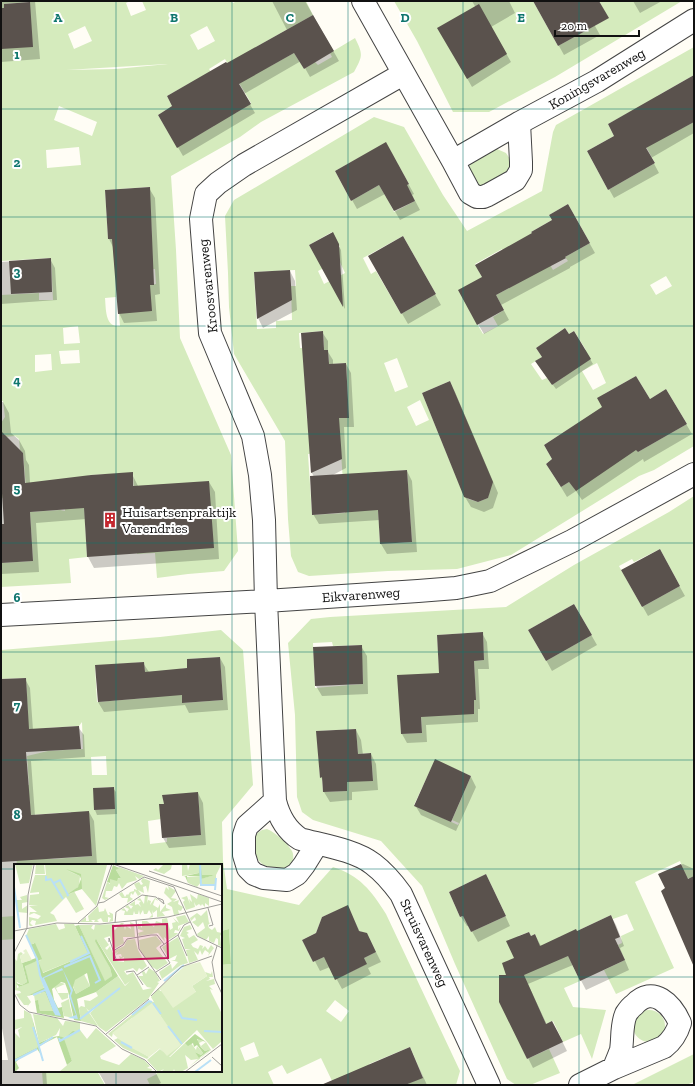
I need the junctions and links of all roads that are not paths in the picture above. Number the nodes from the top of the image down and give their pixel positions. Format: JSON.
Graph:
{"nodes":[{"id":1,"x":363,"y":1,"type":"edge"},
{"id":2,"x":694,"y":20,"type":"edge"},
{"id":3,"x":403,"y":74,"type":"junction"},
{"id":4,"x":519,"y":123,"type":"junction"},
{"id":5,"x":453,"y":161,"type":"junction"},
{"id":6,"x":694,"y":474,"type":"edge"},
{"id":7,"x":266,"y":601,"type":"junction"},
{"id":8,"x":1,"y":615,"type":"edge"},
{"id":9,"x":275,"y":801,"type":"junction"},
{"id":10,"x":317,"y":844,"type":"junction"},
{"id":11,"x":614,"y":1068,"type":"dead end"},
{"id":12,"x":489,"y":1085,"type":"edge"},
{"id":13,"x":580,"y":1085,"type":"edge"}],
"edges":[{"from":1,"to":3,"type":"street"},
{"from":2,"to":4,"type":"street","name":"Koningsvarenweg"},
{"from":3,"to":5,"type":"street"},
{"from":3,"to":7,"type":"street","name":"Kroosvarenweg"},
{"from":4,"to":5,"type":"street","name":"Koningsvarenweg"},
{"from":4,"to":5,"type":"street"},
{"from":6,"to":7,"type":"street","name":"Eikvarenweg"},
{"from":7,"to":8,"type":"street","name":"Eikvarenweg"},
{"from":7,"to":9,"type":"street","name":"Struisvarenweg"},
{"from":9,"to":10,"type":"street","name":"Struisvarenweg"},
{"from":9,"to":10,"type":"street"},
{"from":10,"to":12,"type":"street","name":"Struisvarenweg"},
{"from":11,"to":13,"type":"street"}]}
